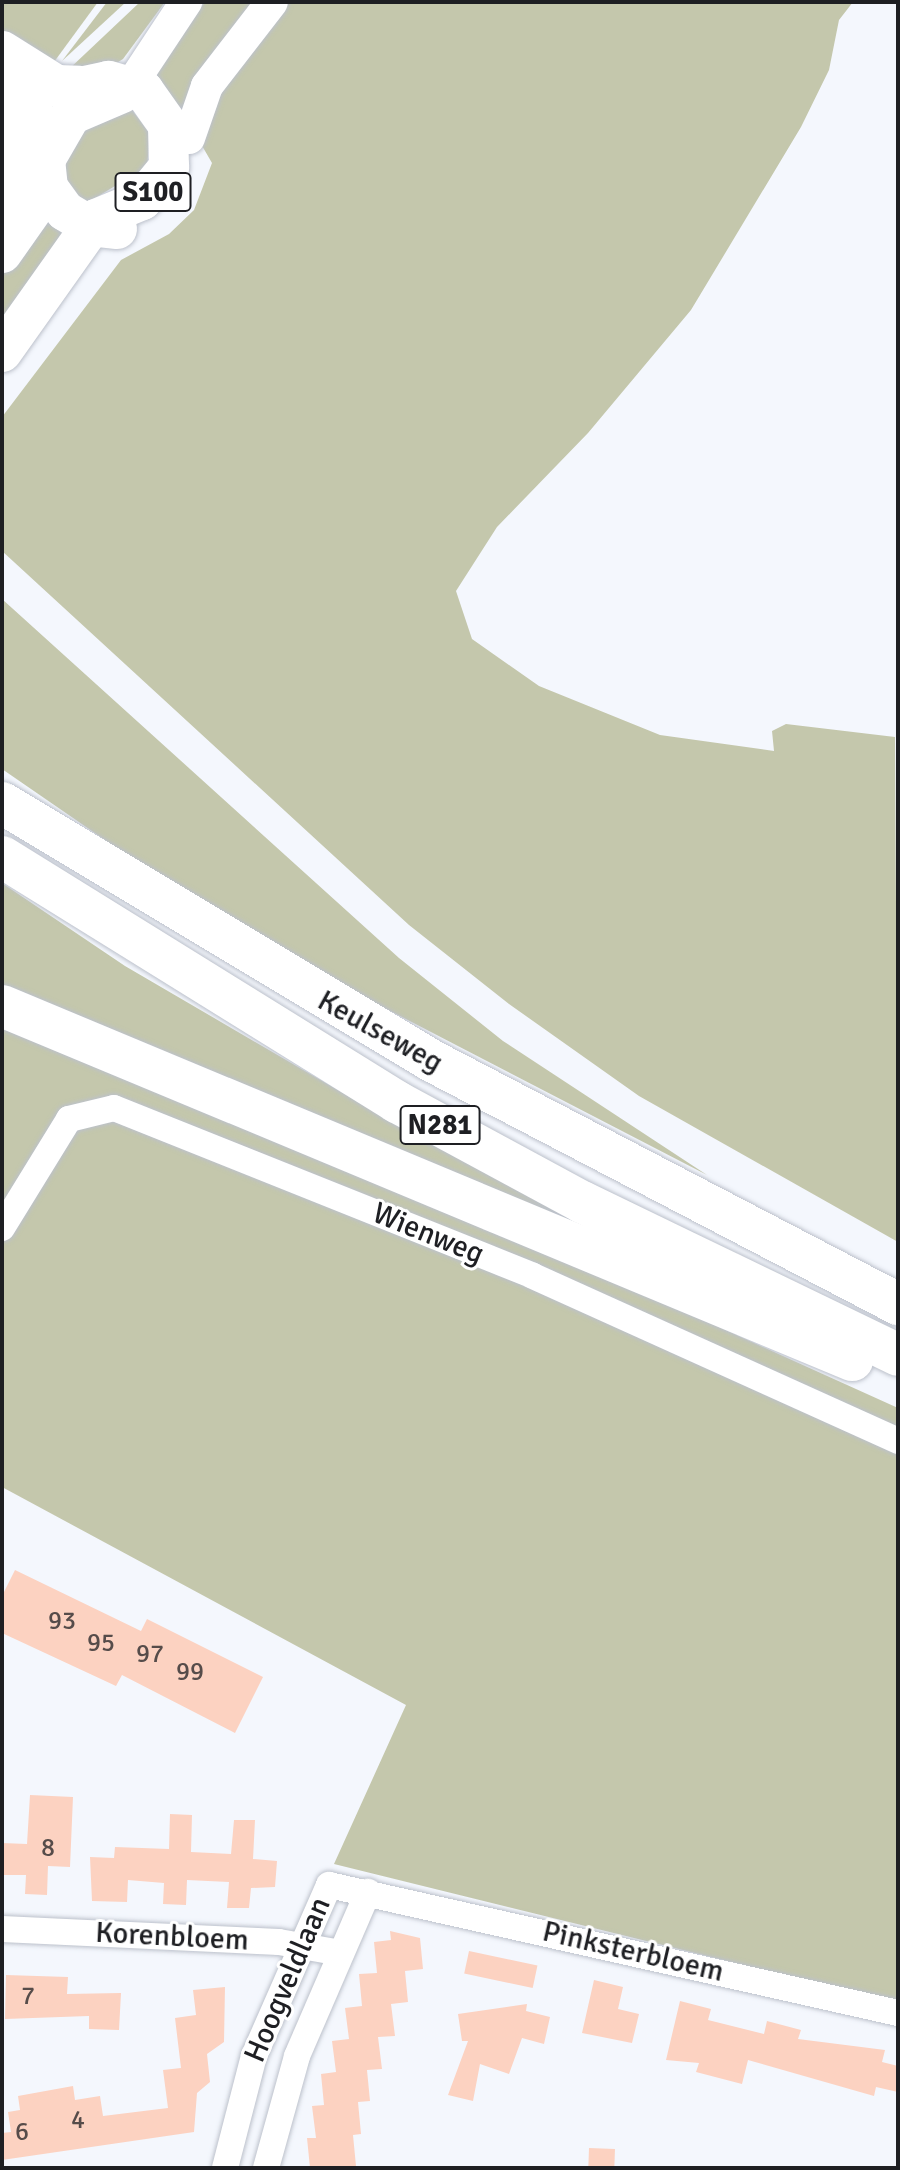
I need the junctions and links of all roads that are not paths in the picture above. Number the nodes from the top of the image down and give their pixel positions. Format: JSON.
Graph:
{"nodes":[{"id":1,"x":186,"y":2,"type":"edge"},
{"id":2,"x":272,"y":2,"type":"edge"},
{"id":3,"x":2,"y":52,"type":"edge"},
{"id":4,"x":106,"y":84,"type":"junction"},
{"id":5,"x":2,"y":90,"type":"edge"},
{"id":6,"x":2,"y":119,"type":"edge"},
{"id":7,"x":189,"y":138,"type":"joint"},
{"id":8,"x":46,"y":160,"type":"junction"},
{"id":9,"x":102,"y":227,"type":"junction"},
{"id":10,"x":3,"y":232,"type":"edge"},
{"id":11,"x":2,"y":352,"type":"edge"},
{"id":12,"x":2,"y":803,"type":"edge"},
{"id":13,"x":2,"y":857,"type":"edge"},
{"id":14,"x":2,"y":1006,"type":"edge"},
{"id":15,"x":2,"y":1228,"type":"edge"},
{"id":16,"x":898,"y":1304,"type":"edge"},
{"id":17,"x":898,"y":1355,"type":"edge"},
{"id":18,"x":898,"y":1377,"type":"edge"},
{"id":19,"x":898,"y":1441,"type":"edge"},
{"id":20,"x":368,"y":1892,"type":"junction"},
{"id":21,"x":2,"y":1929,"type":"edge"},
{"id":22,"x":300,"y":1946,"type":"junction"},
{"id":23,"x":341,"y":1953,"type":"junction"},
{"id":24,"x":898,"y":2013,"type":"edge"},
{"id":25,"x":225,"y":2168,"type":"edge"},
{"id":26,"x":266,"y":2168,"type":"edge"}],
"edges":[{"from":1,"to":4,"type":"street"},
{"from":2,"to":7,"type":"street","number":"S100"},
{"from":3,"to":4,"type":"highway"},
{"from":4,"to":8,"type":"main road"},
{"from":4,"to":9,"type":"main road","number":"S100"},
{"from":5,"to":8,"type":"highway"},
{"from":6,"to":10,"type":"highway"},
{"from":7,"to":9,"type":"main road","number":"S100"},
{"from":8,"to":9,"type":"main road","number":"S100"},
{"from":8,"to":10,"type":"main road"},
{"from":9,"to":11,"type":"main road","number":"S100"},
{"from":12,"to":16,"type":"highway","name":"Keulseweg","number":"N281"},
{"from":13,"to":17,"type":"highway","name":"Keulseweg","number":"N281"},
{"from":14,"to":18,"type":"highway","number":"N281"},
{"from":15,"to":19,"type":"street","name":"Wienweg"},
{"from":20,"to":22,"type":"street","name":"Hoogveldlaan"},
{"from":20,"to":23,"type":"street","name":"Hoogveldlaan"},
{"from":20,"to":24,"type":"street","name":"Pinksterbloem"},
{"from":21,"to":22,"type":"street","name":"Korenbloem"},
{"from":22,"to":23,"type":"street","name":"Korenbloem"},
{"from":22,"to":25,"type":"street","name":"Hoogveldlaan"},
{"from":23,"to":26,"type":"street","name":"Hoogveldlaan"}]}
